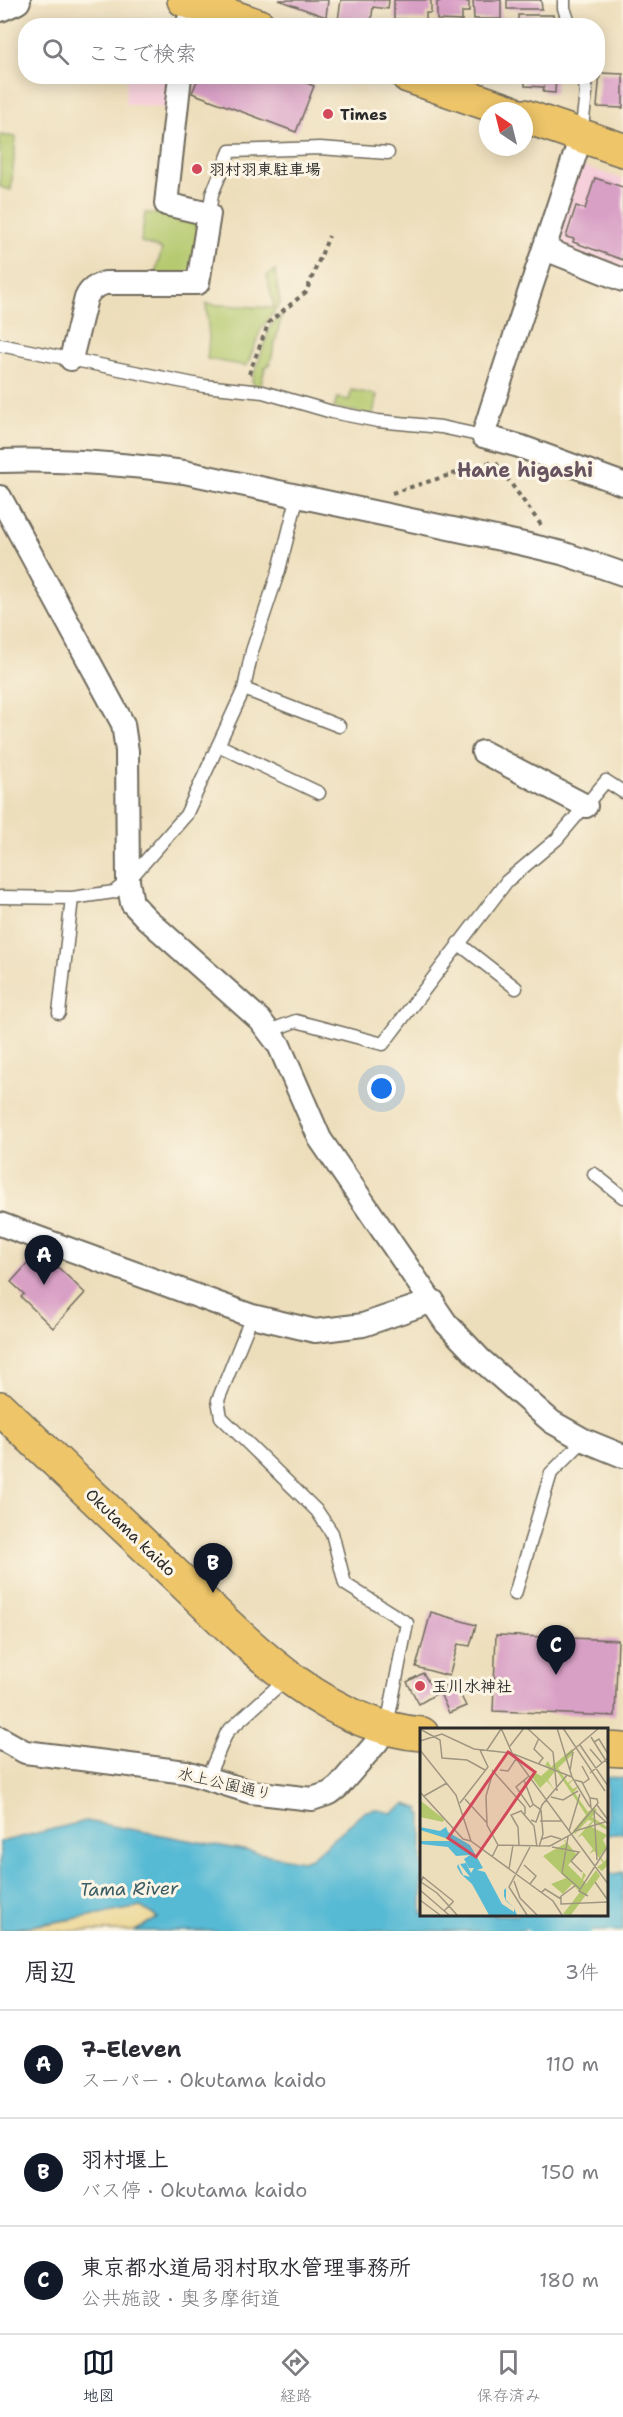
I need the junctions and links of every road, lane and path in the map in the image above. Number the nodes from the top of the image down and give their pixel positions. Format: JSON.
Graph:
{"nodes":[{"id":1,"x":16,"y":0,"type":"edge"},
{"id":2,"x":564,"y":0,"type":"edge"},
{"id":3,"x":0,"y":7,"type":"edge"},
{"id":4,"x":189,"y":7,"type":"edge"},
{"id":5,"x":230,"y":18,"type":"edge"},
{"id":6,"x":567,"y":18,"type":"edge"},
{"id":7,"x":179,"y":84,"type":"edge"},
{"id":8,"x":431,"y":84,"type":"edge"},
{"id":9,"x":585,"y":84,"type":"edge"},
{"id":10,"x":483,"y":102,"type":"edge"},
{"id":11,"x":533,"y":119,"type":"edge"},
{"id":12,"x":581,"y":136,"type":"junction"},
{"id":13,"x":623,"y":150,"type":"edge"},
{"id":14,"x":387,"y":153,"type":"dead end"},
{"id":15,"x":209,"y":214,"type":"junction"},
{"id":16,"x":329,"y":236,"type":"dead end"},
{"id":17,"x":545,"y":249,"type":"junction"},
{"id":18,"x":623,"y":280,"type":"edge"},
{"id":19,"x":0,"y":345,"type":"edge"},
{"id":20,"x":71,"y":359,"type":"junction"},
{"id":21,"x":245,"y":391,"type":"junction"},
{"id":22,"x":483,"y":436,"type":"junction"},
{"id":23,"x":0,"y":461,"type":"edge"},
{"id":24,"x":491,"y":462,"type":"dead end"},
{"id":25,"x":497,"y":464,"type":"dead end"},
{"id":26,"x":623,"y":484,"type":"edge"},
{"id":27,"x":389,"y":494,"type":"dead end"},
{"id":28,"x":298,"y":495,"type":"junction"},
{"id":29,"x":0,"y":497,"type":"edge"},
{"id":30,"x":545,"y":532,"type":"dead end"},
{"id":31,"x":623,"y":574,"type":"edge"},
{"id":32,"x":244,"y":689,"type":"junction"},
{"id":33,"x":339,"y":726,"type":"dead end"},
{"id":34,"x":218,"y":745,"type":"junction"},
{"id":35,"x":483,"y":752,"type":"dead end"},
{"id":36,"x":623,"y":792,"type":"edge"},
{"id":37,"x":319,"y":793,"type":"dead end"},
{"id":38,"x":586,"y":806,"type":"junction"},
{"id":39,"x":128,"y":881,"type":"junction"},
{"id":40,"x":0,"y":897,"type":"edge"},
{"id":41,"x":72,"y":898,"type":"junction"},
{"id":42,"x":458,"y":943,"type":"junction"},
{"id":43,"x":516,"y":988,"type":"dead end"},
{"id":44,"x":59,"y":1012,"type":"dead end"},
{"id":45,"x":269,"y":1031,"type":"junction"},
{"id":46,"x":594,"y":1174,"type":"dead end"},
{"id":47,"x":623,"y":1197,"type":"edge"},
{"id":48,"x":0,"y":1224,"type":"edge"},
{"id":49,"x":433,"y":1301,"type":"junction"},
{"id":50,"x":252,"y":1316,"type":"junction"},
{"id":51,"x":0,"y":1408,"type":"edge"},
{"id":52,"x":584,"y":1440,"type":"junction"},
{"id":53,"x":623,"y":1456,"type":"edge"},
{"id":54,"x":514,"y":1594,"type":"dead end"},
{"id":55,"x":288,"y":1677,"type":"junction"},
{"id":56,"x":386,"y":1727,"type":"junction"},
{"id":57,"x":420,"y":1734,"type":"edge"},
{"id":58,"x":0,"y":1738,"type":"edge"},
{"id":59,"x":608,"y":1749,"type":"edge"},
{"id":60,"x":623,"y":1750,"type":"edge"},
{"id":61,"x":207,"y":1779,"type":"junction"}],
"edges":[{"from":1,"to":3,"type":"street"},
{"from":2,"to":6,"type":"lane"},
{"from":4,"to":5,"type":"main road"},
{"from":7,"to":15,"type":"street"},
{"from":8,"to":10,"type":"main road"},
{"from":9,"to":12,"type":"lane"},
{"from":11,"to":12,"type":"main road"},
{"from":12,"to":13,"type":"main road"},
{"from":12,"to":17,"type":"street"},
{"from":14,"to":15,"type":"lane"},
{"from":15,"to":20,"type":"street"},
{"from":16,"to":21,"type":"path"},
{"from":17,"to":18,"type":"street"},
{"from":17,"to":22,"type":"street"},
{"from":19,"to":20,"type":"lane"},
{"from":20,"to":21,"type":"lane"},
{"from":21,"to":22,"type":"lane"},
{"from":22,"to":26,"type":"street"},
{"from":23,"to":28,"type":"street"},
{"from":24,"to":27,"type":"path"},
{"from":25,"to":30,"type":"path"},
{"from":28,"to":31,"type":"street"},
{"from":28,"to":32,"type":"lane"},
{"from":29,"to":39,"type":"street"},
{"from":32,"to":33,"type":"lane"},
{"from":32,"to":34,"type":"lane"},
{"from":34,"to":37,"type":"lane"},
{"from":34,"to":39,"type":"lane"},
{"from":35,"to":38,"type":"street"},
{"from":36,"to":38,"type":"lane"},
{"from":38,"to":42,"type":"lane"},
{"from":39,"to":41,"type":"lane"},
{"from":39,"to":45,"type":"street"},
{"from":40,"to":41,"type":"lane"},
{"from":41,"to":44,"type":"lane"},
{"from":42,"to":43,"type":"lane"},
{"from":42,"to":45,"type":"lane"},
{"from":45,"to":49,"type":"street"},
{"from":46,"to":47,"type":"lane"},
{"from":48,"to":50,"type":"street"},
{"from":49,"to":50,"type":"street"},
{"from":49,"to":52,"type":"street"},
{"from":50,"to":56,"type":"lane"},
{"from":51,"to":55,"type":"main road","name":"Okutama kaido"},
{"from":52,"to":53,"type":"street"},
{"from":52,"to":54,"type":"lane"},
{"from":55,"to":56,"type":"main road","name":"Okutama kaido"},
{"from":55,"to":61,"type":"lane"},
{"from":56,"to":57,"type":"main road","name":"Okutama kaido"},
{"from":56,"to":61,"type":"street","name":"水上公園通り"},
{"from":58,"to":61,"type":"street","name":"水上公園通り"},
{"from":59,"to":60,"type":"main road"}]}
